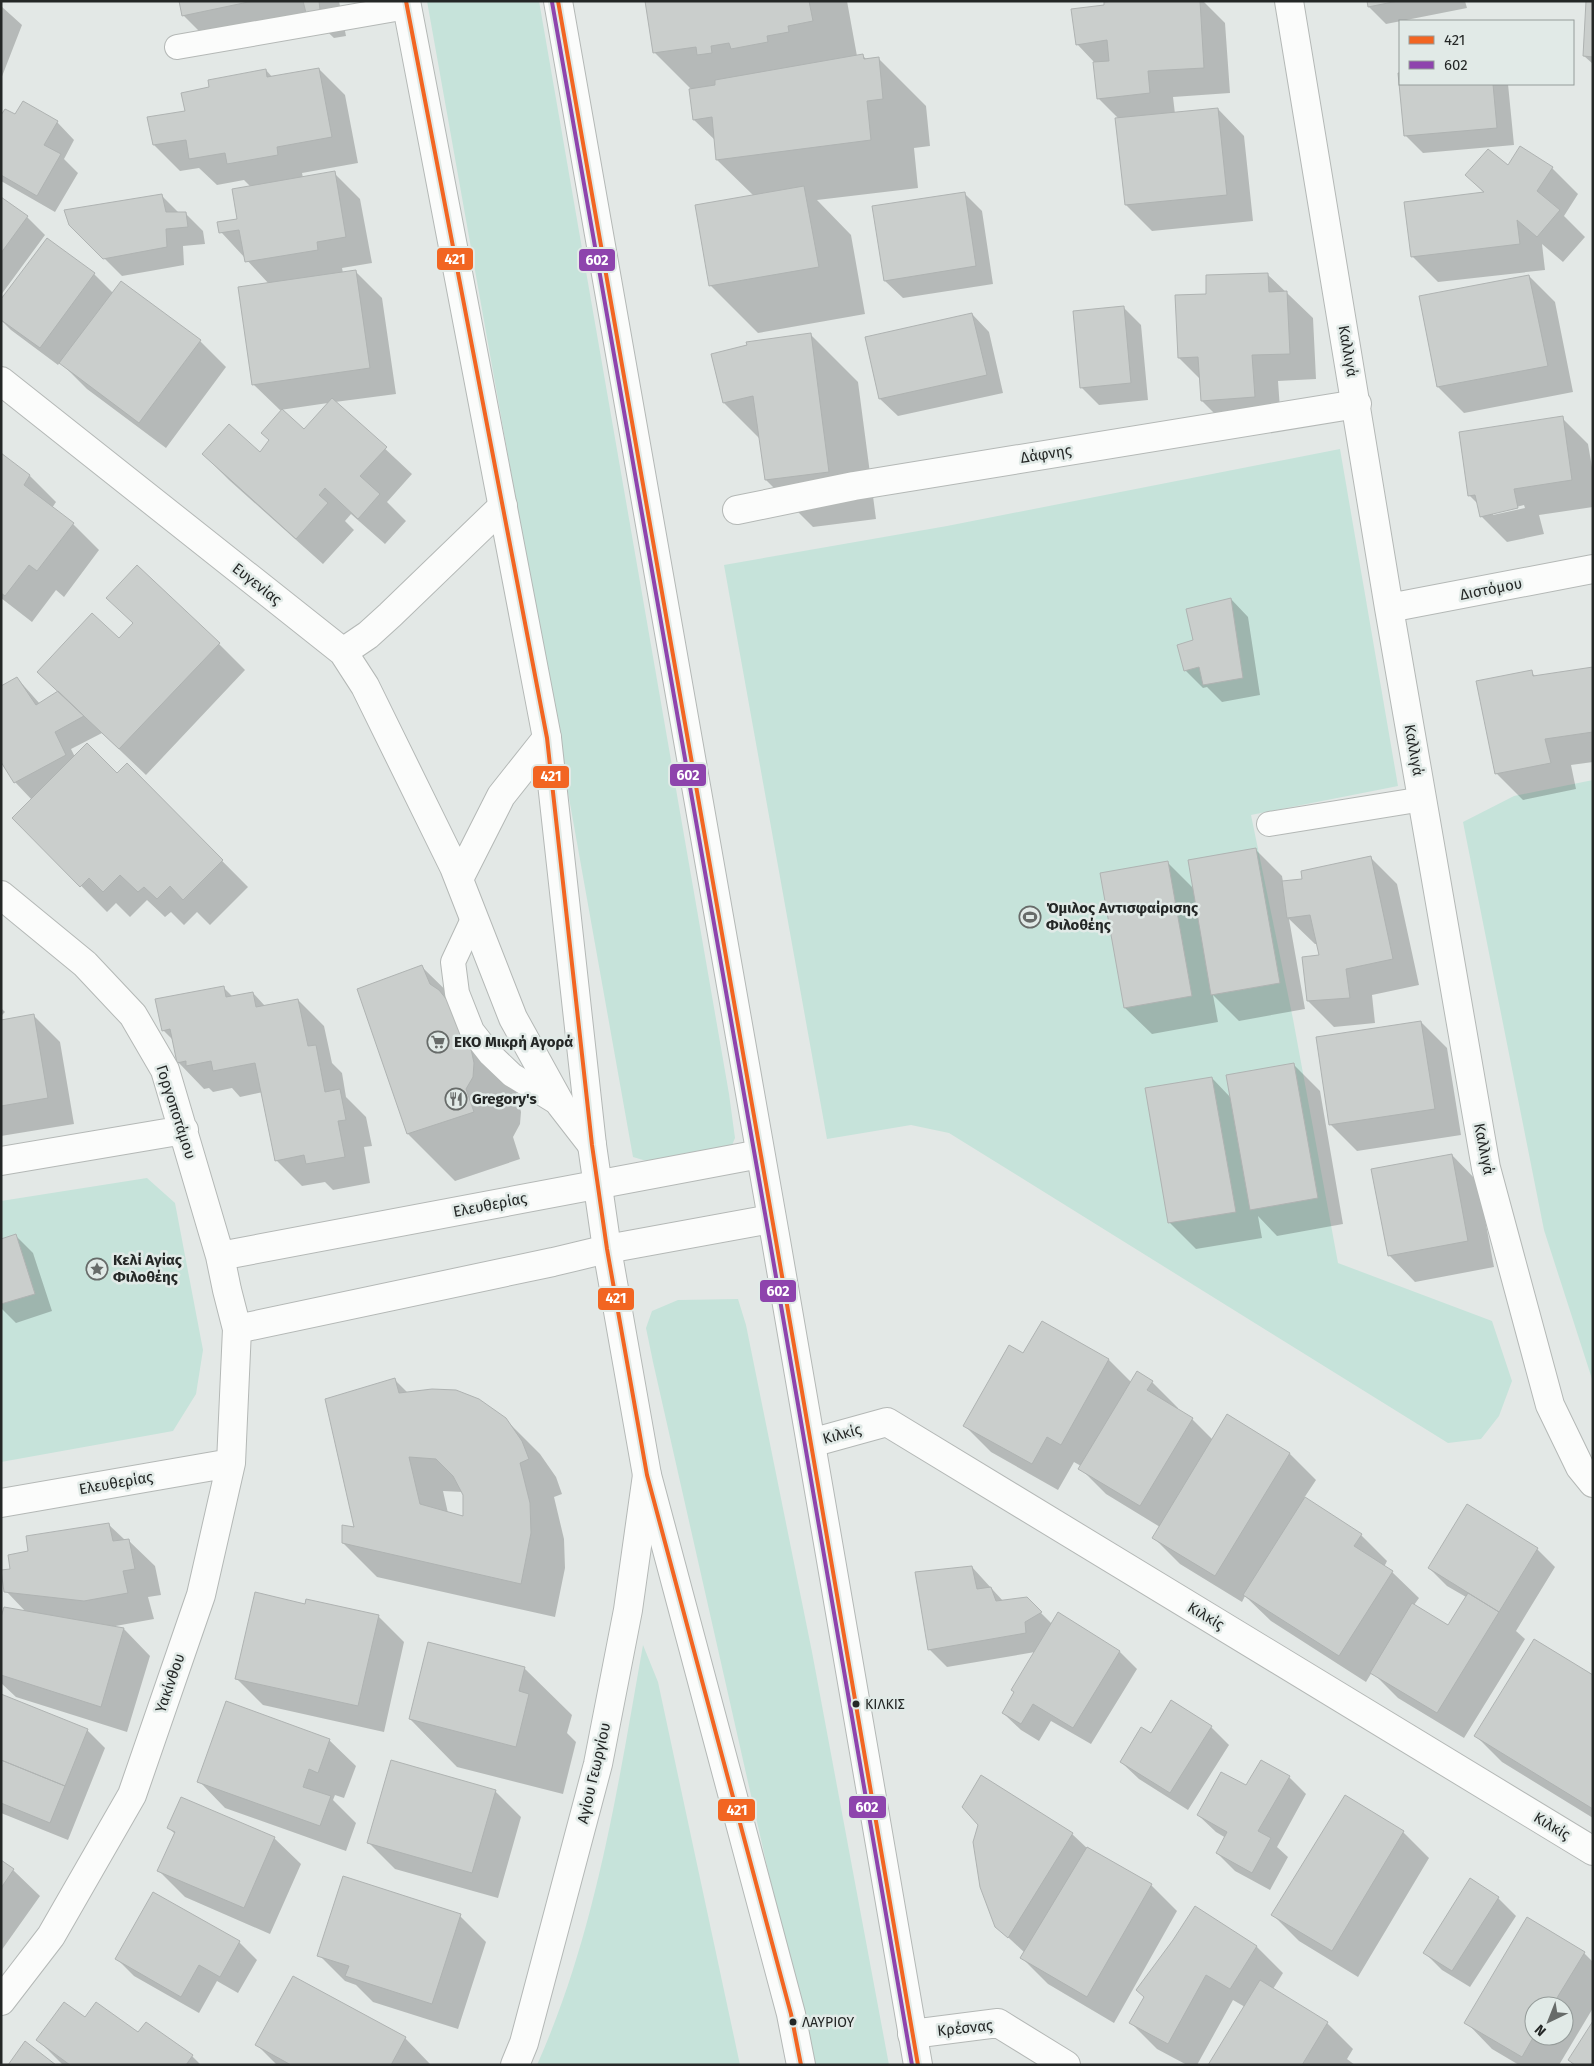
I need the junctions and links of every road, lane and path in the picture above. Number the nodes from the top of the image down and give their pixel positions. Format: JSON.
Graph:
{"nodes":[{"id":1,"x":558,"y":1,"type":"edge"},
{"id":2,"x":1289,"y":1,"type":"edge"},
{"id":3,"x":407,"y":4,"type":"edge"},
{"id":4,"x":177,"y":48,"type":"dead end"},
{"id":5,"x":1,"y":381,"type":"edge"},
{"id":6,"x":1356,"y":404,"type":"junction"},
{"id":7,"x":503,"y":506,"type":"junction"},
{"id":8,"x":736,"y":510,"type":"dead end"},
{"id":9,"x":1593,"y":569,"type":"edge"},
{"id":10,"x":1389,"y":608,"type":"junction"},
{"id":11,"x":343,"y":652,"type":"junction"},
{"id":12,"x":547,"y":738,"type":"junction"},
{"id":13,"x":1423,"y":799,"type":"junction"},
{"id":14,"x":1269,"y":824,"type":"dead end"},
{"id":15,"x":459,"y":879,"type":"junction"},
{"id":16,"x":1,"y":895,"type":"edge"},
{"id":17,"x":474,"y":917,"type":"junction"},
{"id":18,"x":561,"y":1105,"type":"junction"},
{"id":19,"x":184,"y":1130,"type":"junction"},
{"id":20,"x":592,"y":1145,"type":"junction"},
{"id":21,"x":760,"y":1154,"type":"junction"},
{"id":22,"x":1,"y":1161,"type":"edge"},
{"id":23,"x":598,"y":1186,"type":"junction"},
{"id":24,"x":771,"y":1219,"type":"junction"},
{"id":25,"x":607,"y":1249,"type":"junction"},
{"id":26,"x":220,"y":1256,"type":"junction"},
{"id":27,"x":237,"y":1329,"type":"junction"},
{"id":28,"x":810,"y":1443,"type":"junction"},
{"id":29,"x":231,"y":1463,"type":"junction"},
{"id":30,"x":647,"y":1475,"type":"junction"},
{"id":31,"x":1593,"y":1483,"type":"edge"},
{"id":32,"x":1,"y":1503,"type":"edge"},
{"id":33,"x":1593,"y":1851,"type":"edge"},
{"id":34,"x":1,"y":2001,"type":"edge"},
{"id":35,"x":912,"y":2034,"type":"junction"},
{"id":36,"x":515,"y":2065,"type":"edge"},
{"id":37,"x":801,"y":2065,"type":"edge"},
{"id":38,"x":918,"y":2065,"type":"edge"},
{"id":39,"x":1066,"y":2065,"type":"edge"}],
"edges":[{"from":1,"to":21,"type":"street"},
{"from":2,"to":6,"type":"street","name":"Καλλιγά"},
{"from":3,"to":4,"type":"lane"},
{"from":3,"to":7,"type":"street"},
{"from":5,"to":11,"type":"street","name":"Ευγενίας"},
{"from":6,"to":8,"type":"street","name":"Δάφνης"},
{"from":6,"to":10,"type":"street","name":"Καλλιγά"},
{"from":7,"to":11,"type":"street"},
{"from":7,"to":12,"type":"street"},
{"from":9,"to":10,"type":"street","name":"Διστόμου"},
{"from":10,"to":13,"type":"street","name":"Καλλιγά"},
{"from":11,"to":15,"type":"street","name":"Ευγενίας"},
{"from":12,"to":15,"type":"street"},
{"from":12,"to":20,"type":"street"},
{"from":13,"to":14,"type":"lane"},
{"from":13,"to":31,"type":"street","name":"Καλλιγά"},
{"from":15,"to":17,"type":"street","name":"Ευγενίας"},
{"from":16,"to":19,"type":"street","name":"Γοργοποτάμου"},
{"from":17,"to":18,"type":"street","name":"Ευγενίας"},
{"from":17,"to":18,"type":"lane"},
{"from":18,"to":20,"type":"street","name":"Ευγενίας"},
{"from":19,"to":22,"type":"street"},
{"from":19,"to":26,"type":"street","name":"Γοργοποτάμου"},
{"from":20,"to":23,"type":"street"},
{"from":21,"to":23,"type":"street","name":"Ελευθερίας"},
{"from":21,"to":24,"type":"street"},
{"from":23,"to":25,"type":"street"},
{"from":23,"to":26,"type":"street","name":"Ελευθερίας"},
{"from":24,"to":25,"type":"street"},
{"from":24,"to":28,"type":"street"},
{"from":25,"to":27,"type":"street"},
{"from":25,"to":30,"type":"street"},
{"from":26,"to":27,"type":"street","name":"Γοργοποτάμου"},
{"from":27,"to":29,"type":"street","name":"Υακίνθου"},
{"from":28,"to":33,"type":"street","name":"Κιλκίς"},
{"from":28,"to":35,"type":"street"},
{"from":29,"to":32,"type":"street","name":"Ελευθερίας"},
{"from":29,"to":34,"type":"street","name":"Υακίνθου"},
{"from":30,"to":36,"type":"street","name":"Αγίου Γεωργίου"},
{"from":30,"to":37,"type":"street"},
{"from":35,"to":38,"type":"street"},
{"from":35,"to":39,"type":"street","name":"Κρέσνας"}]}
